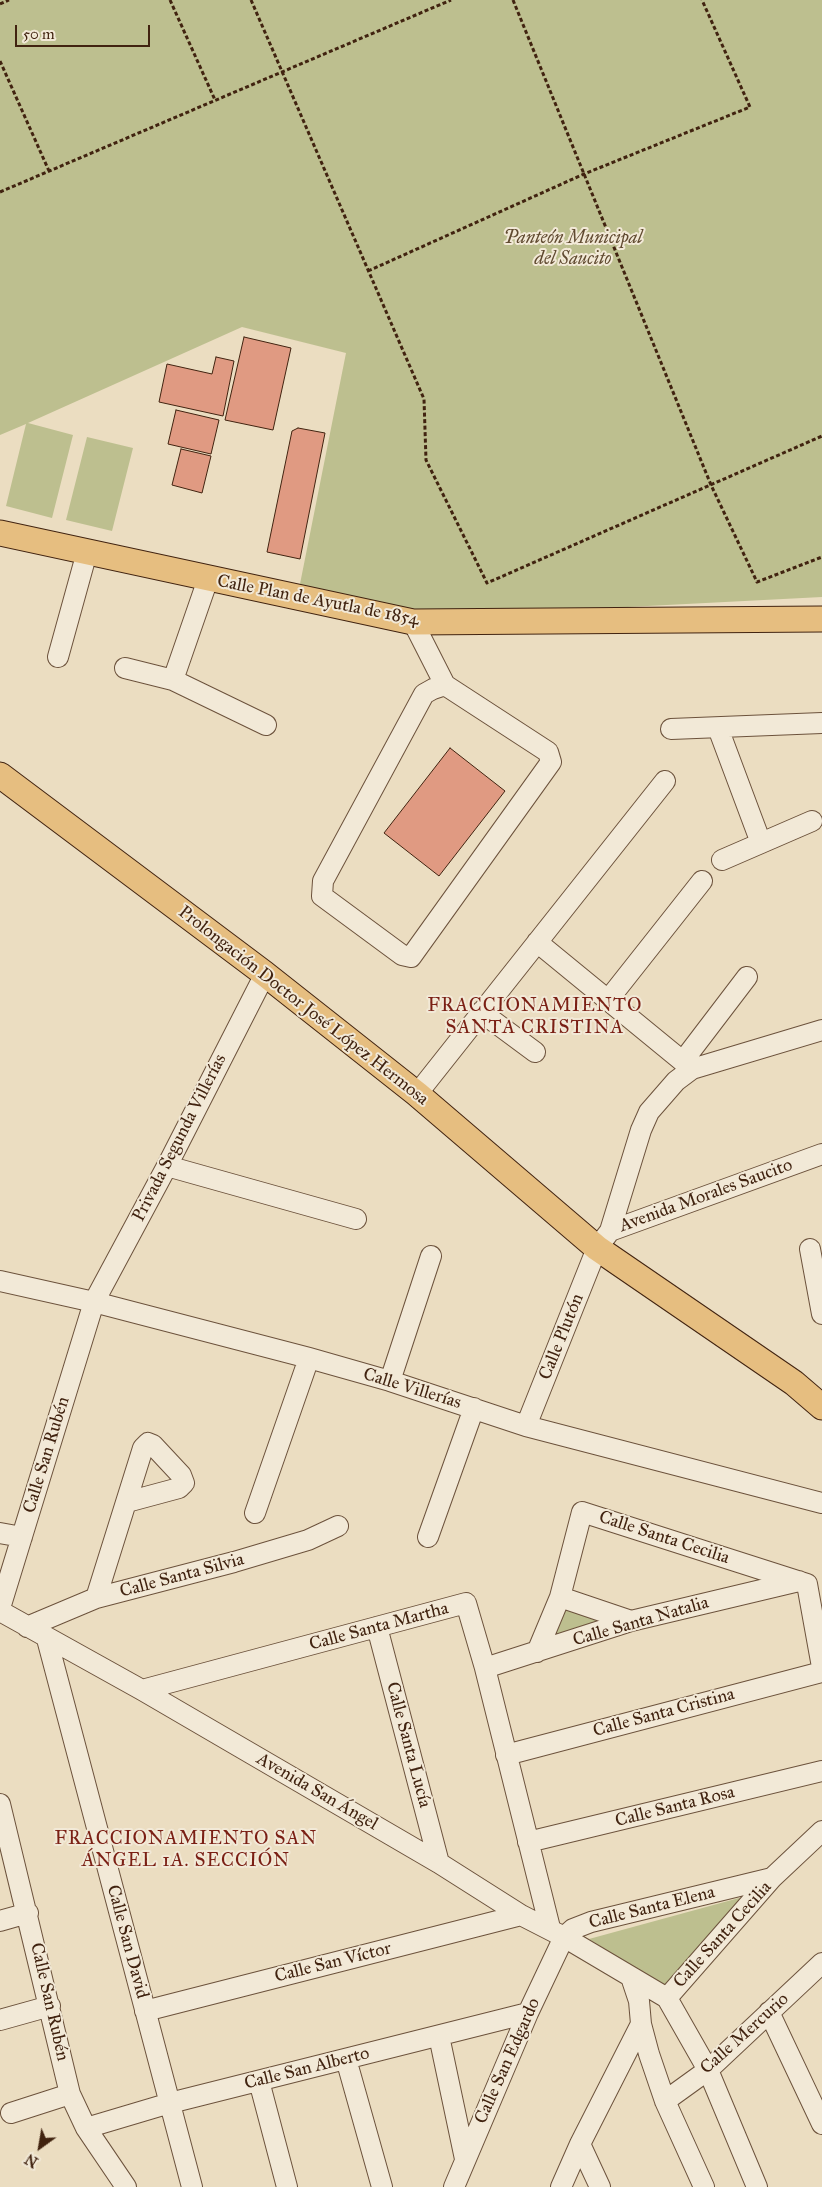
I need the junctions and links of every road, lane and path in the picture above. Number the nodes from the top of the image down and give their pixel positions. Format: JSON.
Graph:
{"nodes":[{"id":1,"x":9,"y":0,"type":"edge"},
{"id":2,"x":170,"y":0,"type":"edge"},
{"id":3,"x":251,"y":0,"type":"edge"},
{"id":4,"x":451,"y":0,"type":"edge"},
{"id":5,"x":513,"y":0,"type":"edge"},
{"id":6,"x":702,"y":0,"type":"edge"},
{"id":7,"x":0,"y":4,"type":"edge"},
{"id":8,"x":0,"y":61,"type":"edge"},
{"id":9,"x":282,"y":72,"type":"junction"},
{"id":10,"x":216,"y":100,"type":"junction"},
{"id":11,"x":49,"y":171,"type":"junction"},
{"id":12,"x":584,"y":174,"type":"junction"},
{"id":13,"x":0,"y":192,"type":"edge"},
{"id":14,"x":368,"y":271,"type":"junction"},
{"id":15,"x":822,"y":436,"type":"edge"},
{"id":16,"x":711,"y":485,"type":"junction"},
{"id":17,"x":0,"y":532,"type":"edge"},
{"id":18,"x":87,"y":552,"type":"junction"},
{"id":19,"x":822,"y":557,"type":"edge"},
{"id":20,"x":208,"y":579,"type":"junction"},
{"id":21,"x":822,"y":619,"type":"edge"},
{"id":22,"x":413,"y":622,"type":"junction"},
{"id":23,"x":58,"y":657,"type":"dead end"},
{"id":24,"x":125,"y":668,"type":"dead end"},
{"id":25,"x":173,"y":680,"type":"junction"},
{"id":26,"x":445,"y":685,"type":"junction"},
{"id":27,"x":822,"y":723,"type":"edge"},
{"id":28,"x":266,"y":725,"type":"dead end"},
{"id":29,"x":718,"y":728,"type":"junction"},
{"id":30,"x":671,"y":729,"type":"dead end"},
{"id":31,"x":0,"y":775,"type":"edge"},
{"id":32,"x":665,"y":781,"type":"dead end"},
{"id":33,"x":812,"y":821,"type":"dead end"},
{"id":34,"x":761,"y":843,"type":"junction"},
{"id":35,"x":722,"y":860,"type":"dead end"},
{"id":36,"x":702,"y":881,"type":"dead end"},
{"id":37,"x":536,"y":942,"type":"junction"},
{"id":38,"x":265,"y":974,"type":"junction"},
{"id":39,"x":746,"y":977,"type":"dead end"},
{"id":40,"x":608,"y":1000,"type":"junction"},
{"id":41,"x":481,"y":1012,"type":"junction"},
{"id":42,"x":822,"y":1030,"type":"edge"},
{"id":43,"x":535,"y":1052,"type":"dead end"},
{"id":44,"x":687,"y":1065,"type":"junction"},
{"id":45,"x":417,"y":1094,"type":"junction"},
{"id":46,"x":822,"y":1154,"type":"edge"},
{"id":47,"x":167,"y":1166,"type":"junction"},
{"id":48,"x":356,"y":1219,"type":"dead end"},
{"id":49,"x":603,"y":1240,"type":"junction"},
{"id":50,"x":810,"y":1249,"type":"dead end"},
{"id":51,"x":431,"y":1256,"type":"dead end"},
{"id":52,"x":0,"y":1280,"type":"edge"},
{"id":53,"x":94,"y":1302,"type":"junction"},
{"id":54,"x":822,"y":1314,"type":"edge"},
{"id":55,"x":309,"y":1358,"type":"junction"},
{"id":56,"x":390,"y":1381,"type":"junction"},
{"id":57,"x":822,"y":1407,"type":"edge"},
{"id":58,"x":474,"y":1408,"type":"junction"},
{"id":59,"x":526,"y":1426,"type":"junction"},
{"id":60,"x":127,"y":1502,"type":"dead end"},
{"id":61,"x":822,"y":1504,"type":"edge"},
{"id":62,"x":255,"y":1513,"type":"dead end"},
{"id":63,"x":338,"y":1526,"type":"dead end"},
{"id":64,"x":0,"y":1533,"type":"edge"},
{"id":65,"x":22,"y":1537,"type":"junction"},
{"id":66,"x":428,"y":1537,"type":"dead end"},
{"id":67,"x":800,"y":1582,"type":"junction"},
{"id":68,"x":560,"y":1597,"type":"junction"},
{"id":69,"x":96,"y":1598,"type":"junction"},
{"id":70,"x":0,"y":1609,"type":"edge"},
{"id":71,"x":631,"y":1621,"type":"junction"},
{"id":72,"x":27,"y":1627,"type":"junction"},
{"id":73,"x":377,"y":1628,"type":"junction"},
{"id":74,"x":47,"y":1639,"type":"junction"},
{"id":75,"x":538,"y":1652,"type":"junction"},
{"id":76,"x":822,"y":1667,"type":"edge"},
{"id":77,"x":485,"y":1668,"type":"junction"},
{"id":78,"x":822,"y":1672,"type":"edge"},
{"id":79,"x":142,"y":1690,"type":"junction"},
{"id":80,"x":506,"y":1755,"type":"junction"},
{"id":81,"x":822,"y":1772,"type":"edge"},
{"id":82,"x":0,"y":1804,"type":"edge"},
{"id":83,"x":822,"y":1831,"type":"edge"},
{"id":84,"x":528,"y":1842,"type":"junction"},
{"id":85,"x":439,"y":1863,"type":"junction"},
{"id":86,"x":772,"y":1878,"type":"junction"},
{"id":87,"x":28,"y":1913,"type":"junction"},
{"id":88,"x":521,"y":1915,"type":"junction"},
{"id":89,"x":0,"y":1921,"type":"edge"},
{"id":90,"x":557,"y":1932,"type":"junction"},
{"id":91,"x":822,"y":1963,"type":"edge"},
{"id":92,"x":631,"y":1977,"type":"junction"},
{"id":93,"x":667,"y":1998,"type":"junction"},
{"id":94,"x":50,"y":2006,"type":"junction"},
{"id":95,"x":146,"y":2011,"type":"junction"},
{"id":96,"x":769,"y":2012,"type":"junction"},
{"id":97,"x":528,"y":2013,"type":"junction"},
{"id":98,"x":0,"y":2020,"type":"edge"},
{"id":99,"x":641,"y":2024,"type":"junction"},
{"id":100,"x":439,"y":2036,"type":"junction"},
{"id":101,"x":346,"y":2059,"type":"junction"},
{"id":102,"x":708,"y":2070,"type":"junction"},
{"id":103,"x":259,"y":2080,"type":"junction"},
{"id":104,"x":70,"y":2094,"type":"junction"},
{"id":105,"x":665,"y":2101,"type":"junction"},
{"id":106,"x":170,"y":2103,"type":"junction"},
{"id":107,"x":11,"y":2114,"type":"dead end"},
{"id":108,"x":822,"y":2124,"type":"edge"},
{"id":109,"x":86,"y":2128,"type":"junction"},
{"id":110,"x":580,"y":2144,"type":"junction"},
{"id":111,"x":465,"y":2159,"type":"junction"},
{"id":112,"x":126,"y":2187,"type":"edge"},
{"id":113,"x":192,"y":2187,"type":"edge"},
{"id":114,"x":287,"y":2187,"type":"edge"},
{"id":115,"x":382,"y":2187,"type":"edge"},
{"id":116,"x":454,"y":2187,"type":"edge"},
{"id":117,"x":561,"y":2187,"type":"edge"},
{"id":118,"x":600,"y":2187,"type":"edge"},
{"id":119,"x":704,"y":2187,"type":"edge"},
{"id":120,"x":757,"y":2187,"type":"edge"}],
"edges":[{"from":1,"to":7,"type":"path"},
{"from":2,"to":10,"type":"path"},
{"from":3,"to":9,"type":"path"},
{"from":4,"to":9,"type":"path"},
{"from":5,"to":12,"type":"path"},
{"from":6,"to":12,"type":"path"},
{"from":8,"to":11,"type":"path"},
{"from":9,"to":10,"type":"path"},
{"from":9,"to":14,"type":"path"},
{"from":10,"to":11,"type":"path"},
{"from":11,"to":13,"type":"path"},
{"from":12,"to":14,"type":"path"},
{"from":12,"to":16,"type":"path"},
{"from":14,"to":16,"type":"path"},
{"from":15,"to":16,"type":"path"},
{"from":16,"to":19,"type":"path"},
{"from":17,"to":18,"type":"main road","name":"Calle Plan de Ayutla de 1854"},
{"from":18,"to":20,"type":"main road","name":"Calle Plan de Ayutla de 1854"},
{"from":18,"to":23,"type":"street"},
{"from":20,"to":22,"type":"main road","name":"Calle Plan de Ayutla de 1854"},
{"from":20,"to":25,"type":"street"},
{"from":21,"to":22,"type":"main road","name":"Calle Plan de Ayutla de 1854"},
{"from":22,"to":26,"type":"street"},
{"from":24,"to":25,"type":"street"},
{"from":25,"to":28,"type":"street"},
{"from":26,"to":26,"type":"street"},
{"from":27,"to":29,"type":"street"},
{"from":29,"to":30,"type":"street"},
{"from":29,"to":34,"type":"street"},
{"from":31,"to":38,"type":"main road","name":"Prolongación Doctor José López Hermosa"},
{"from":32,"to":37,"type":"street"},
{"from":33,"to":34,"type":"street"},
{"from":34,"to":35,"type":"street"},
{"from":36,"to":40,"type":"street"},
{"from":37,"to":40,"type":"street"},
{"from":37,"to":41,"type":"street"},
{"from":38,"to":45,"type":"main road","name":"Prolongación Doctor José López Hermosa"},
{"from":38,"to":47,"type":"street","name":"Privada Segunda Villerías"},
{"from":39,"to":44,"type":"street"},
{"from":40,"to":44,"type":"street"},
{"from":41,"to":43,"type":"street"},
{"from":41,"to":45,"type":"street"},
{"from":42,"to":44,"type":"street"},
{"from":44,"to":49,"type":"street"},
{"from":45,"to":49,"type":"main road","name":"Prolongación Doctor José López Hermosa"},
{"from":46,"to":49,"type":"street","name":"Avenida Morales Saucito"},
{"from":47,"to":48,"type":"street"},
{"from":47,"to":53,"type":"street","name":"Privada Segunda Villerías"},
{"from":49,"to":57,"type":"main road","name":"Prolongación Doctor José López Hermosa"},
{"from":49,"to":59,"type":"street","name":"Calle Plutón"},
{"from":50,"to":54,"type":"street"},
{"from":51,"to":56,"type":"street"},
{"from":52,"to":53,"type":"street","name":"Calle Villerías"},
{"from":53,"to":55,"type":"street","name":"Calle Villerías"},
{"from":53,"to":65,"type":"street","name":"Calle San Rubén"},
{"from":55,"to":56,"type":"street","name":"Calle Villerías"},
{"from":55,"to":62,"type":"street"},
{"from":56,"to":58,"type":"street","name":"Calle Villerías"},
{"from":58,"to":59,"type":"street","name":"Calle Villerías"},
{"from":58,"to":66,"type":"street"},
{"from":59,"to":61,"type":"street","name":"Calle Villerías"},
{"from":60,"to":69,"type":"street"},
{"from":63,"to":69,"type":"street","name":"Calle Santa Silvia"},
{"from":64,"to":65,"type":"street"},
{"from":65,"to":70,"type":"street","name":"Calle San Rubén"},
{"from":67,"to":68,"type":"street","name":"Calle Santa Cecilia"},
{"from":67,"to":71,"type":"street","name":"Calle Santa Natalia"},
{"from":67,"to":76,"type":"street"},
{"from":68,"to":71,"type":"street"},
{"from":68,"to":75,"type":"street","name":"Calle Santa Cecilia"},
{"from":69,"to":72,"type":"street","name":"Calle Santa Silvia"},
{"from":70,"to":72,"type":"street","name":"Avenida San Ángel"},
{"from":71,"to":75,"type":"street","name":"Calle Santa Natalia"},
{"from":72,"to":74,"type":"street","name":"Avenida San Ángel"},
{"from":73,"to":77,"type":"street","name":"Calle Santa Martha"},
{"from":73,"to":79,"type":"street","name":"Calle Santa Martha"},
{"from":73,"to":85,"type":"street","name":"Calle Santa Lucía"},
{"from":74,"to":79,"type":"street","name":"Avenida San Ángel"},
{"from":74,"to":95,"type":"street","name":"Calle San David"},
{"from":75,"to":77,"type":"street","name":"Calle Santa Natalia"},
{"from":77,"to":80,"type":"street","name":"Calle Santa Martha"},
{"from":78,"to":80,"type":"street","name":"Calle Santa Cristina"},
{"from":79,"to":85,"type":"street","name":"Avenida San Ángel"},
{"from":80,"to":84,"type":"street","name":"Calle Santa Martha"},
{"from":81,"to":84,"type":"street","name":"Calle Santa Rosa"},
{"from":82,"to":87,"type":"street","name":"Calle San Rubén"},
{"from":83,"to":86,"type":"street","name":"Calle Santa Cecilia"},
{"from":84,"to":90,"type":"street","name":"Calle Santa Martha"},
{"from":85,"to":88,"type":"street","name":"Avenida San Ángel"},
{"from":86,"to":90,"type":"street","name":"Calle Santa Elena"},
{"from":86,"to":93,"type":"street","name":"Calle Santa Cecilia"},
{"from":87,"to":89,"type":"street"},
{"from":87,"to":94,"type":"street","name":"Calle San Rubén"},
{"from":88,"to":90,"type":"street","name":"Avenida San Ángel"},
{"from":88,"to":95,"type":"street","name":"Calle San Víctor"},
{"from":90,"to":92,"type":"street","name":"Avenida San Ángel"},
{"from":90,"to":97,"type":"street","name":"Calle San Edgardo"},
{"from":91,"to":96,"type":"street","name":"Calle Mercurio"},
{"from":92,"to":93,"type":"street","name":"Avenida San Ángel"},
{"from":92,"to":99,"type":"street"},
{"from":93,"to":102,"type":"street"},
{"from":94,"to":98,"type":"street"},
{"from":94,"to":104,"type":"street","name":"Calle San Rubén"},
{"from":95,"to":106,"type":"street","name":"Calle San David"},
{"from":96,"to":102,"type":"street","name":"Calle Mercurio"},
{"from":96,"to":108,"type":"street"},
{"from":97,"to":100,"type":"street","name":"Calle San Alberto"},
{"from":97,"to":111,"type":"street","name":"Calle San Edgardo"},
{"from":99,"to":105,"type":"street"},
{"from":99,"to":110,"type":"street"},
{"from":100,"to":101,"type":"street","name":"Calle San Alberto"},
{"from":100,"to":111,"type":"street"},
{"from":101,"to":103,"type":"street","name":"Calle San Alberto"},
{"from":101,"to":115,"type":"street"},
{"from":102,"to":105,"type":"street","name":"Calle Mercurio"},
{"from":102,"to":120,"type":"street"},
{"from":103,"to":106,"type":"street","name":"Calle San Alberto"},
{"from":103,"to":114,"type":"street"},
{"from":104,"to":107,"type":"street"},
{"from":104,"to":109,"type":"street","name":"Calle San Rubén"},
{"from":105,"to":119,"type":"street"},
{"from":106,"to":109,"type":"street","name":"Calle San Alberto"},
{"from":106,"to":113,"type":"street","name":"Calle San David"},
{"from":109,"to":112,"type":"street","name":"Calle San Rubén"},
{"from":110,"to":117,"type":"street"},
{"from":110,"to":118,"type":"street"},
{"from":111,"to":116,"type":"street","name":"Calle San Edgardo"}]}
